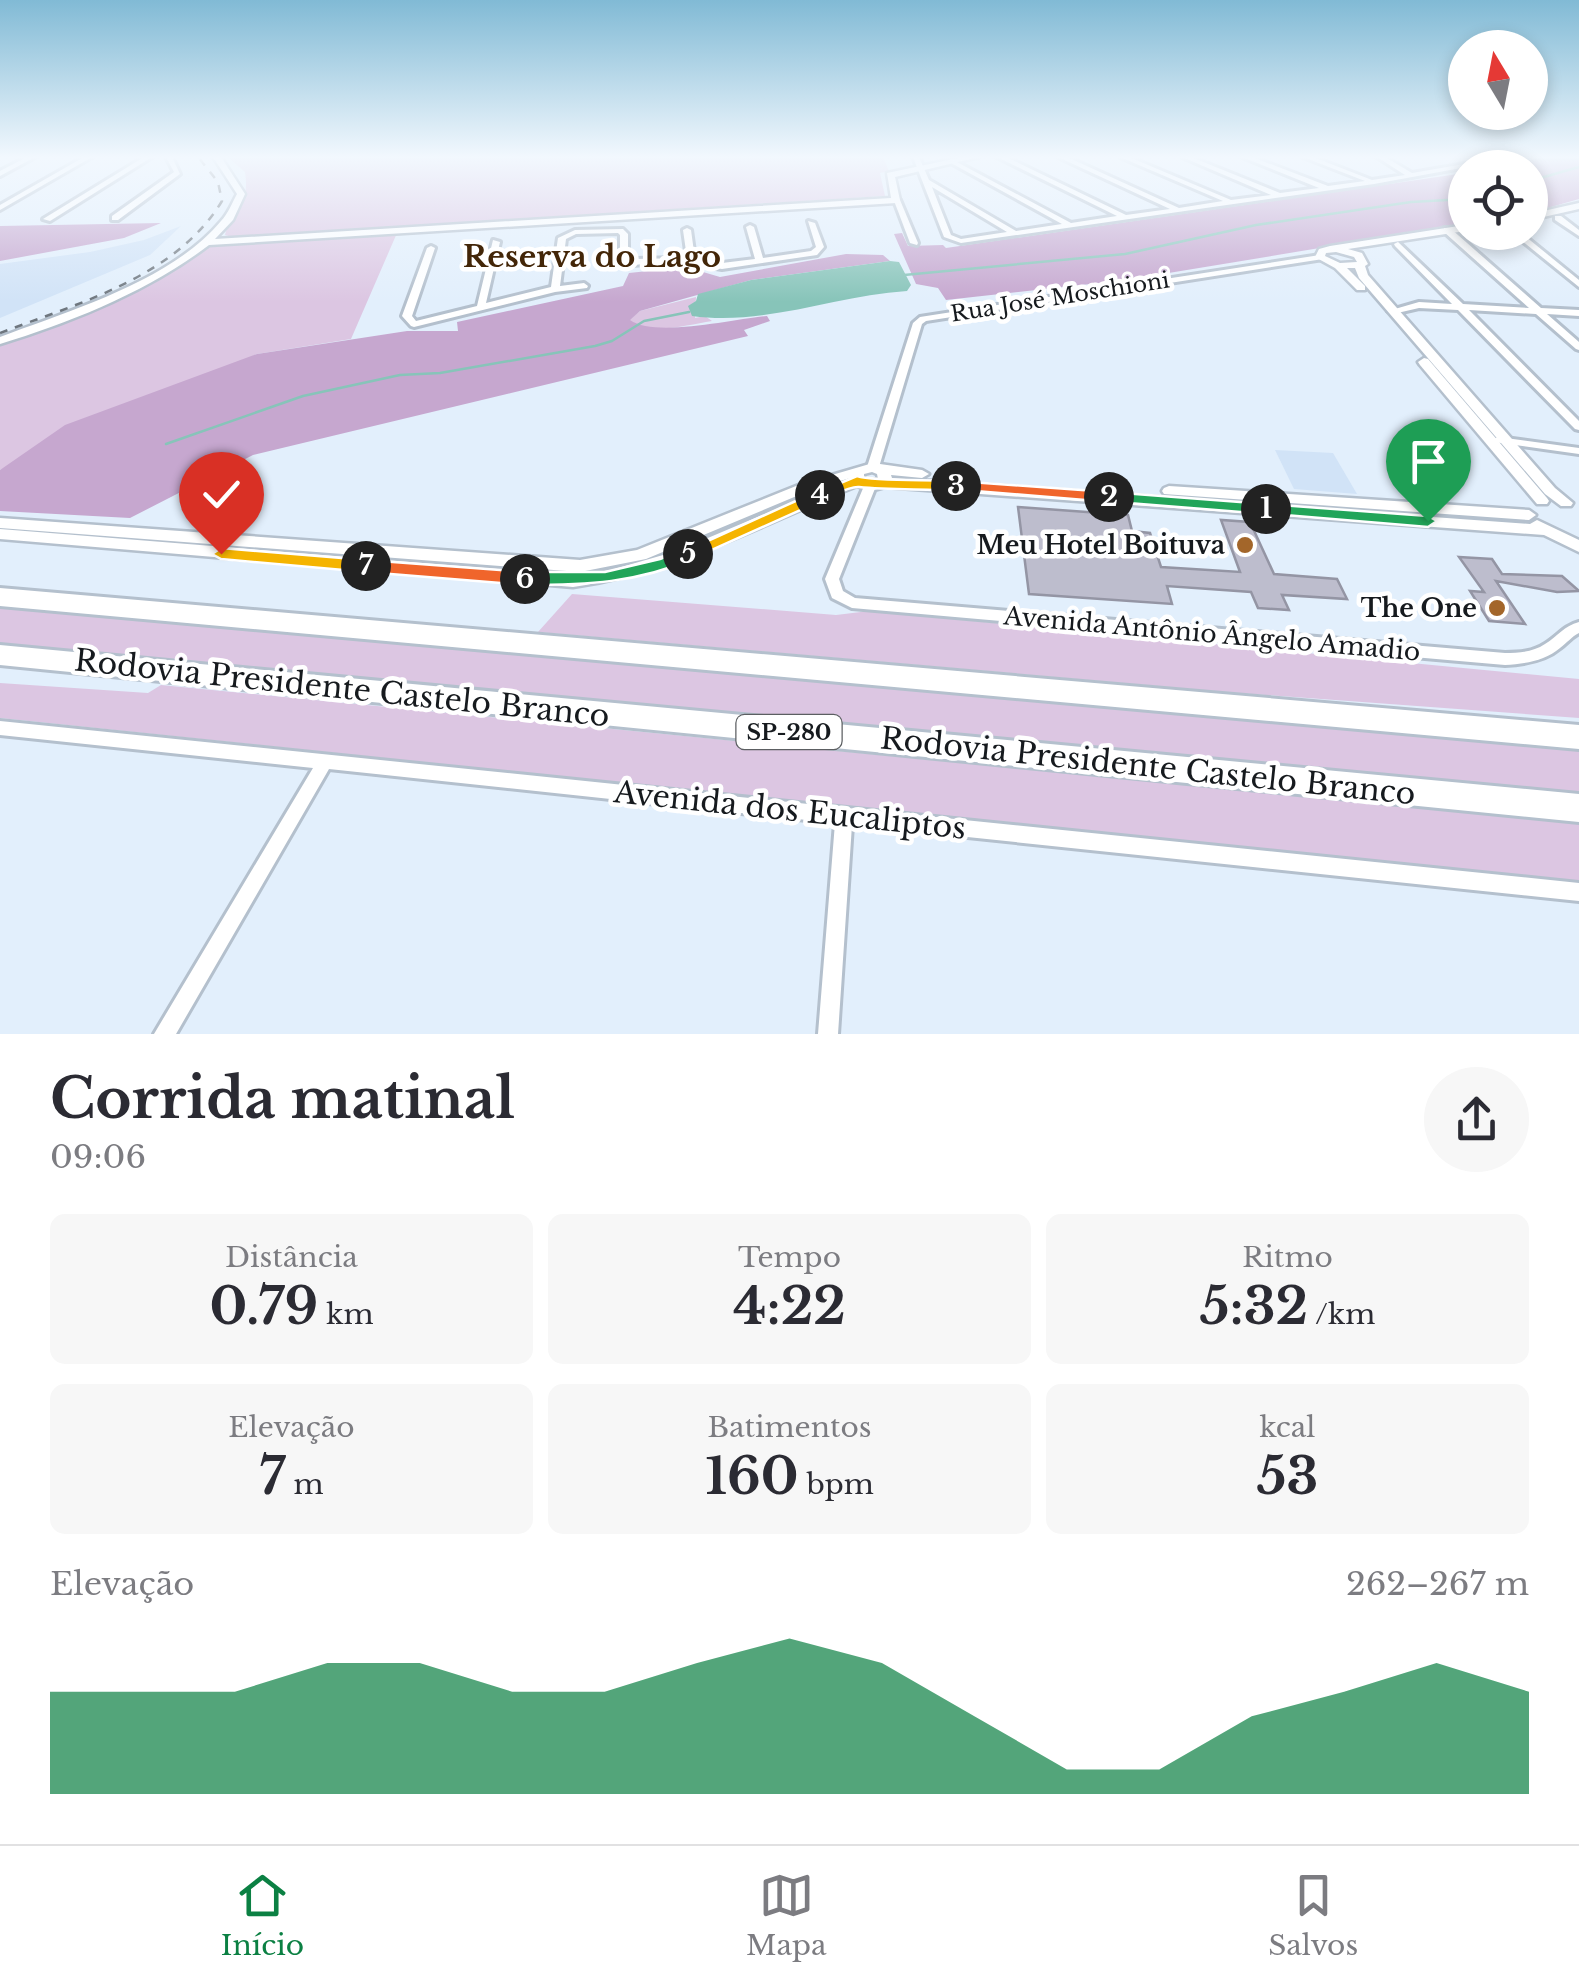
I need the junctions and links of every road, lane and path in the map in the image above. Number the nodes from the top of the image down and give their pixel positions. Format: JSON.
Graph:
{"nodes":[{"id":1,"x":70,"y":205,"type":"edge"},
{"id":2,"x":134,"y":205,"type":"edge"},
{"id":3,"x":237,"y":205,"type":"edge"},
{"id":4,"x":810,"y":205,"type":"edge"},
{"id":5,"x":898,"y":205,"type":"edge"},
{"id":6,"x":934,"y":205,"type":"edge"},
{"id":7,"x":966,"y":205,"type":"edge"},
{"id":8,"x":1033,"y":205,"type":"edge"},
{"id":9,"x":1100,"y":205,"type":"edge"},
{"id":10,"x":1168,"y":205,"type":"edge"},
{"id":11,"x":1209,"y":205,"type":"edge"},
{"id":12,"x":1578,"y":209,"type":"edge"},
{"id":13,"x":1178,"y":210,"type":"junction"},
{"id":14,"x":1548,"y":216,"type":"edge"},
{"id":15,"x":116,"y":218,"type":"dead end"},
{"id":16,"x":584,"y":218,"type":"junction"},
{"id":17,"x":602,"y":218,"type":"junction"},
{"id":18,"x":1126,"y":218,"type":"junction"},
{"id":19,"x":1558,"y":218,"type":"junction"},
{"id":20,"x":47,"y":219,"type":"dead end"},
{"id":21,"x":1548,"y":219,"type":"edge"},
{"id":22,"x":811,"y":223,"type":"dead end"},
{"id":23,"x":750,"y":226,"type":"dead end"},
{"id":24,"x":1071,"y":226,"type":"junction"},
{"id":25,"x":601,"y":230,"type":"junction"},
{"id":26,"x":687,"y":230,"type":"dead end"},
{"id":27,"x":583,"y":232,"type":"junction"},
{"id":28,"x":1448,"y":233,"type":"edge"},
{"id":29,"x":1016,"y":234,"type":"junction"},
{"id":30,"x":1448,"y":234,"type":"edge"},
{"id":31,"x":1579,"y":234,"type":"edge"},
{"id":32,"x":216,"y":240,"type":"junction"},
{"id":33,"x":496,"y":242,"type":"dead end"},
{"id":34,"x":914,"y":243,"type":"dead end"},
{"id":35,"x":1398,"y":244,"type":"junction"},
{"id":36,"x":430,"y":248,"type":"dead end"},
{"id":37,"x":1330,"y":249,"type":"junction"},
{"id":38,"x":1470,"y":250,"type":"edge"},
{"id":39,"x":1537,"y":250,"type":"edge"},
{"id":40,"x":1322,"y":258,"type":"junction"},
{"id":41,"x":690,"y":260,"type":"junction"},
{"id":42,"x":760,"y":261,"type":"junction"},
{"id":43,"x":1359,"y":261,"type":"junction"},
{"id":44,"x":1339,"y":266,"type":"junction"},
{"id":45,"x":1579,"y":284,"type":"edge"},
{"id":46,"x":584,"y":286,"type":"dead end"},
{"id":47,"x":555,"y":290,"type":"junction"},
{"id":48,"x":1378,"y":294,"type":"junction"},
{"id":49,"x":1420,"y":305,"type":"junction"},
{"id":50,"x":481,"y":306,"type":"junction"},
{"id":51,"x":1462,"y":306,"type":"junction"},
{"id":52,"x":1393,"y":311,"type":"junction"},
{"id":53,"x":1540,"y":311,"type":"junction"},
{"id":54,"x":1579,"y":313,"type":"edge"},
{"id":55,"x":0,"y":341,"type":"edge"},
{"id":56,"x":1579,"y":346,"type":"edge"},
{"id":57,"x":1579,"y":427,"type":"edge"},
{"id":58,"x":1498,"y":440,"type":"junction"},
{"id":59,"x":1579,"y":452,"type":"edge"},
{"id":60,"x":870,"y":476,"type":"junction"},
{"id":61,"x":1542,"y":500,"type":"junction"},
{"id":62,"x":1573,"y":505,"type":"edge"},
{"id":63,"x":1529,"y":515,"type":"junction"},
{"id":64,"x":0,"y":523,"type":"edge"},
{"id":65,"x":1542,"y":530,"type":"junction"},
{"id":66,"x":0,"y":534,"type":"edge"},
{"id":67,"x":1577,"y":547,"type":"edge"},
{"id":68,"x":227,"y":548,"type":"junction"},
{"id":69,"x":836,"y":594,"type":"joint"},
{"id":70,"x":0,"y":597,"type":"edge"},
{"id":71,"x":1579,"y":626,"type":"edge"},
{"id":72,"x":0,"y":655,"type":"edge"},
{"id":73,"x":1345,"y":715,"type":"junction"},
{"id":74,"x":1579,"y":722,"type":"edge"},
{"id":75,"x":0,"y":728,"type":"edge"},
{"id":76,"x":1579,"y":737,"type":"edge"},
{"id":77,"x":326,"y":762,"type":"junction"},
{"id":78,"x":1579,"y":808,"type":"edge"},
{"id":79,"x":844,"y":815,"type":"junction"},
{"id":80,"x":1579,"y":892,"type":"edge"},
{"id":81,"x":164,"y":1034,"type":"edge"},
{"id":82,"x":828,"y":1034,"type":"edge"}],
"edges":[{"from":1,"to":20,"type":"street"},
{"from":2,"to":15,"type":"street"},
{"from":3,"to":32,"type":"street"},
{"from":4,"to":17,"type":"street"},
{"from":5,"to":34,"type":"street"},
{"from":6,"to":29,"type":"street"},
{"from":7,"to":29,"type":"street"},
{"from":8,"to":24,"type":"street"},
{"from":9,"to":18,"type":"street"},
{"from":10,"to":13,"type":"street"},
{"from":11,"to":13,"type":"street"},
{"from":12,"to":14,"type":"street"},
{"from":12,"to":19,"type":"street"},
{"from":13,"to":18,"type":"street"},
{"from":16,"to":17,"type":"street"},
{"from":16,"to":27,"type":"street"},
{"from":16,"to":32,"type":"street"},
{"from":17,"to":25,"type":"street"},
{"from":18,"to":24,"type":"street"},
{"from":19,"to":21,"type":"street"},
{"from":19,"to":31,"type":"street"},
{"from":22,"to":42,"type":"street"},
{"from":23,"to":42,"type":"street"},
{"from":24,"to":29,"type":"street"},
{"from":25,"to":27,"type":"street"},
{"from":25,"to":41,"type":"street"},
{"from":26,"to":41,"type":"street"},
{"from":27,"to":47,"type":"street"},
{"from":28,"to":37,"type":"street"},
{"from":30,"to":35,"type":"street"},
{"from":32,"to":55,"type":"street"},
{"from":33,"to":50,"type":"street"},
{"from":35,"to":43,"type":"street"},
{"from":35,"to":51,"type":"street"},
{"from":36,"to":50,"type":"street"},
{"from":37,"to":40,"type":"street"},
{"from":37,"to":43,"type":"street"},
{"from":38,"to":53,"type":"street"},
{"from":39,"to":45,"type":"street"},
{"from":40,"to":44,"type":"street"},
{"from":40,"to":60,"type":"street","name":"Rua José Moschioni"},
{"from":41,"to":42,"type":"street"},
{"from":43,"to":44,"type":"street"},
{"from":43,"to":48,"type":"street"},
{"from":44,"to":58,"type":"street"},
{"from":46,"to":47,"type":"street"},
{"from":47,"to":50,"type":"street"},
{"from":48,"to":49,"type":"street"},
{"from":48,"to":52,"type":"street"},
{"from":49,"to":51,"type":"street"},
{"from":49,"to":52,"type":"street"},
{"from":51,"to":53,"type":"street"},
{"from":51,"to":57,"type":"street"},
{"from":52,"to":58,"type":"street"},
{"from":53,"to":54,"type":"street"},
{"from":53,"to":56,"type":"street"},
{"from":58,"to":59,"type":"street"},
{"from":58,"to":61,"type":"street"},
{"from":58,"to":62,"type":"street"},
{"from":60,"to":63,"type":"street"},
{"from":60,"to":65,"type":"street"},
{"from":60,"to":68,"type":"street"},
{"from":60,"to":69,"type":"street","name":"Rua José Moschioni"},
{"from":61,"to":62,"type":"street"},
{"from":61,"to":63,"type":"street"},
{"from":63,"to":65,"type":"street"},
{"from":64,"to":68,"type":"street"},
{"from":65,"to":67,"type":"street"},
{"from":66,"to":68,"type":"street"},
{"from":69,"to":71,"type":"street","name":"Avenida Antônio Ângelo Amadio"},
{"from":70,"to":73,"type":"highway"},
{"from":72,"to":78,"type":"highway","name":"Rodovia Presidente Castelo Branco","number":"SP-280"},
{"from":73,"to":74,"type":"highway"},
{"from":73,"to":76,"type":"highway"},
{"from":75,"to":77,"type":"street","name":"Avenida dos Eucaliptos"},
{"from":77,"to":79,"type":"street","name":"Avenida dos Eucaliptos"},
{"from":77,"to":81,"type":"street"},
{"from":79,"to":80,"type":"street","name":"Avenida dos Eucaliptos"},
{"from":79,"to":82,"type":"street"}]}
